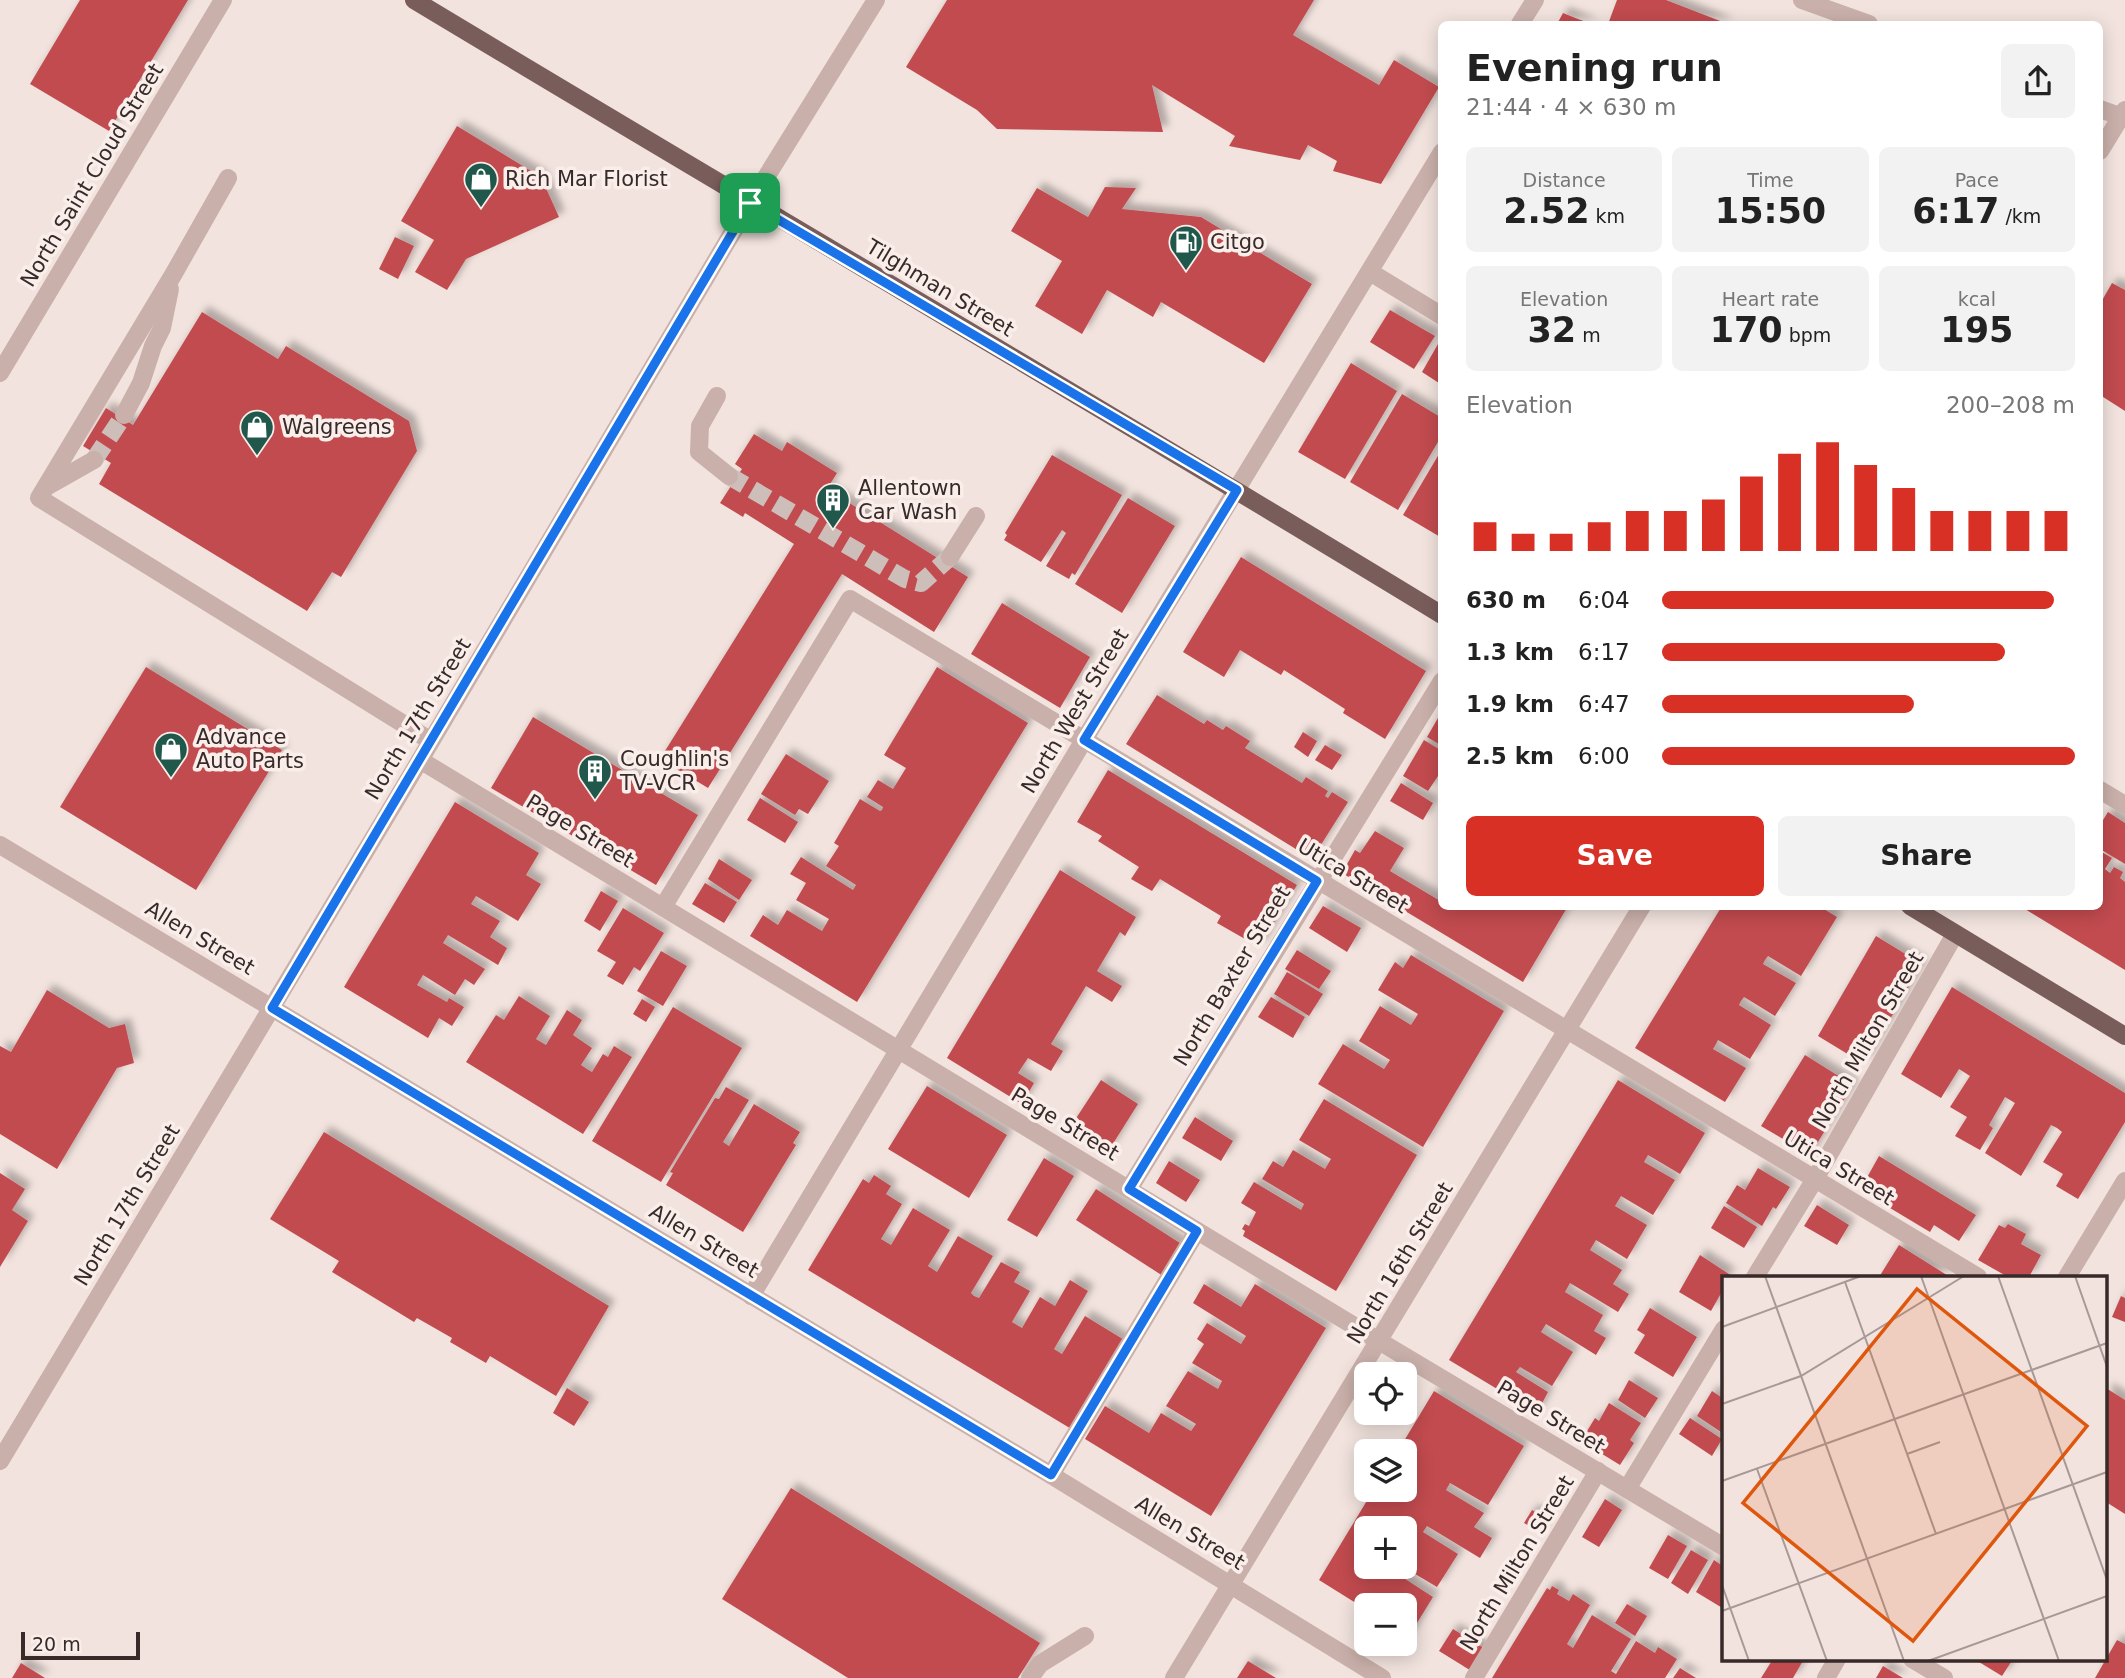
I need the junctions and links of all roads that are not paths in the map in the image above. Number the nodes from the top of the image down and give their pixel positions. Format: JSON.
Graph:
{"nodes":[{"id":1,"x":223,"y":0,"type":"edge"},
{"id":2,"x":414,"y":0,"type":"edge"},
{"id":3,"x":876,"y":0,"type":"edge"},
{"id":4,"x":1535,"y":0,"type":"edge"},
{"id":5,"x":1802,"y":0,"type":"edge"},
{"id":6,"x":1522,"y":21,"type":"edge"},
{"id":7,"x":1861,"y":21,"type":"edge"},
{"id":8,"x":2103,"y":110,"type":"edge"},
{"id":9,"x":2124,"y":115,"type":"edge"},
{"id":10,"x":2103,"y":146,"type":"edge"},
{"id":11,"x":1438,"y":159,"type":"edge"},
{"id":12,"x":228,"y":178,"type":"dead end"},
{"id":13,"x":750,"y":203,"type":"junction"},
{"id":14,"x":1370,"y":272,"type":"junction"},
{"id":15,"x":173,"y":275,"type":"junction"},
{"id":16,"x":1438,"y":314,"type":"edge"},
{"id":17,"x":0,"y":373,"type":"edge"},
{"id":18,"x":717,"y":396,"type":"dead end"},
{"id":19,"x":124,"y":415,"type":"tunnel mouth"},
{"id":20,"x":94,"y":460,"type":"tunnel mouth"},
{"id":21,"x":729,"y":476,"type":"tunnel mouth"},
{"id":22,"x":46,"y":487,"type":"junction"},
{"id":23,"x":1237,"y":490,"type":"junction"},
{"id":24,"x":976,"y":516,"type":"dead end"},
{"id":25,"x":950,"y":557,"type":"tunnel mouth"},
{"id":26,"x":1438,"y":613,"type":"edge"},
{"id":27,"x":1438,"y":687,"type":"edge"},
{"id":28,"x":1084,"y":740,"type":"junction"},
{"id":29,"x":432,"y":741,"type":"junction"},
{"id":30,"x":420,"y":760,"type":"junction"},
{"id":31,"x":2103,"y":792,"type":"edge"},
{"id":32,"x":2125,"y":805,"type":"edge"},
{"id":33,"x":0,"y":845,"type":"edge"},
{"id":34,"x":1317,"y":881,"type":"junction"},
{"id":35,"x":663,"y":907,"type":"junction"},
{"id":36,"x":1640,"y":910,"type":"edge"},
{"id":37,"x":1916,"y":910,"type":"edge"},
{"id":38,"x":1955,"y":934,"type":"junction"},
{"id":39,"x":272,"y":1008,"type":"junction"},
{"id":40,"x":1567,"y":1031,"type":"junction"},
{"id":41,"x":2125,"y":1036,"type":"edge"},
{"id":42,"x":898,"y":1050,"type":"junction"},
{"id":43,"x":1815,"y":1180,"type":"junction"},
{"id":44,"x":2125,"y":1181,"type":"edge"},
{"id":45,"x":1129,"y":1189,"type":"junction"},
{"id":46,"x":1197,"y":1231,"type":"junction"},
{"id":47,"x":1756,"y":1276,"type":"edge"},
{"id":48,"x":1976,"y":1276,"type":"edge"},
{"id":49,"x":2068,"y":1276,"type":"edge"},
{"id":50,"x":751,"y":1296,"type":"junction"},
{"id":51,"x":1722,"y":1332,"type":"edge"},
{"id":52,"x":1379,"y":1341,"type":"junction"},
{"id":53,"x":0,"y":1461,"type":"edge"},
{"id":54,"x":1598,"y":1471,"type":"junction"},
{"id":55,"x":1051,"y":1475,"type":"junction"},
{"id":56,"x":1627,"y":1489,"type":"junction"},
{"id":57,"x":1722,"y":1545,"type":"edge"},
{"id":58,"x":1231,"y":1584,"type":"junction"},
{"id":59,"x":1085,"y":1636,"type":"dead end"},
{"id":60,"x":1836,"y":1660,"type":"edge"},
{"id":61,"x":1914,"y":1660,"type":"edge"},
{"id":62,"x":1030,"y":1678,"type":"edge"},
{"id":63,"x":1174,"y":1678,"type":"edge"},
{"id":64,"x":1382,"y":1678,"type":"edge"},
{"id":65,"x":1474,"y":1678,"type":"edge"},
{"id":66,"x":1826,"y":1678,"type":"edge"},
{"id":67,"x":1944,"y":1678,"type":"edge"}],
"edges":[{"from":1,"to":17,"type":"street","name":"North Saint Cloud Street"},
{"from":2,"to":13,"type":"main road","name":"Tilghman Street"},
{"from":3,"to":13,"type":"street","name":"North 17th Street"},
{"from":4,"to":6,"type":"street"},
{"from":5,"to":7,"type":"street"},
{"from":8,"to":9,"type":"street"},
{"from":9,"to":10,"type":"street"},
{"from":11,"to":14,"type":"street","name":"North West Street"},
{"from":12,"to":15,"type":"street"},
{"from":13,"to":23,"type":"main road","name":"Tilghman Street"},
{"from":13,"to":29,"type":"street","name":"North 17th Street"},
{"from":14,"to":16,"type":"street"},
{"from":14,"to":23,"type":"street","name":"North West Street"},
{"from":15,"to":19,"type":"street"},
{"from":15,"to":22,"type":"street"},
{"from":18,"to":21,"type":"street"},
{"from":20,"to":22,"type":"street"},
{"from":22,"to":29,"type":"street"},
{"from":23,"to":26,"type":"main road","name":"Tilghman Street"},
{"from":23,"to":28,"type":"street","name":"North West Street"},
{"from":24,"to":25,"type":"street"},
{"from":27,"to":34,"type":"street","name":"North Baxter Street"},
{"from":28,"to":34,"type":"street","name":"Utica Street"},
{"from":28,"to":35,"type":"street","name":"Utica Street"},
{"from":28,"to":42,"type":"street","name":"North West Street"},
{"from":29,"to":30,"type":"street","name":"North 17th Street"},
{"from":30,"to":35,"type":"street","name":"Page Street"},
{"from":30,"to":39,"type":"street","name":"North 17th Street"},
{"from":31,"to":32,"type":"street"},
{"from":33,"to":39,"type":"street","name":"Allen Street"},
{"from":34,"to":40,"type":"street","name":"Utica Street"},
{"from":34,"to":45,"type":"street","name":"North Baxter Street"},
{"from":35,"to":42,"type":"street","name":"Page Street"},
{"from":36,"to":40,"type":"street","name":"North 16th Street"},
{"from":37,"to":38,"type":"main road"},
{"from":38,"to":41,"type":"main road"},
{"from":38,"to":43,"type":"street","name":"North Milton Street"},
{"from":39,"to":50,"type":"street","name":"Allen Street"},
{"from":39,"to":53,"type":"street","name":"North 17th Street"},
{"from":40,"to":43,"type":"street","name":"Utica Street"},
{"from":40,"to":52,"type":"street","name":"North 16th Street"},
{"from":42,"to":45,"type":"street","name":"Page Street"},
{"from":42,"to":50,"type":"street","name":"North West Street"},
{"from":43,"to":47,"type":"street","name":"North Milton Street"},
{"from":43,"to":48,"type":"street","name":"Utica Street"},
{"from":44,"to":49,"type":"street"},
{"from":45,"to":46,"type":"street","name":"Page Street"},
{"from":46,"to":52,"type":"street","name":"Page Street"},
{"from":46,"to":55,"type":"street"},
{"from":50,"to":55,"type":"street","name":"Allen Street"},
{"from":51,"to":56,"type":"street"},
{"from":52,"to":54,"type":"street","name":"Page Street"},
{"from":52,"to":58,"type":"street","name":"North 16th Street"},
{"from":54,"to":56,"type":"street","name":"Page Street"},
{"from":54,"to":65,"type":"street","name":"North Milton Street"},
{"from":55,"to":58,"type":"street","name":"Allen Street"},
{"from":56,"to":57,"type":"street","name":"Page Street"},
{"from":58,"to":63,"type":"street","name":"North 16th Street"},
{"from":58,"to":64,"type":"street","name":"Allen Street"},
{"from":59,"to":62,"type":"street"},
{"from":60,"to":66,"type":"street"},
{"from":61,"to":67,"type":"street"}]}
